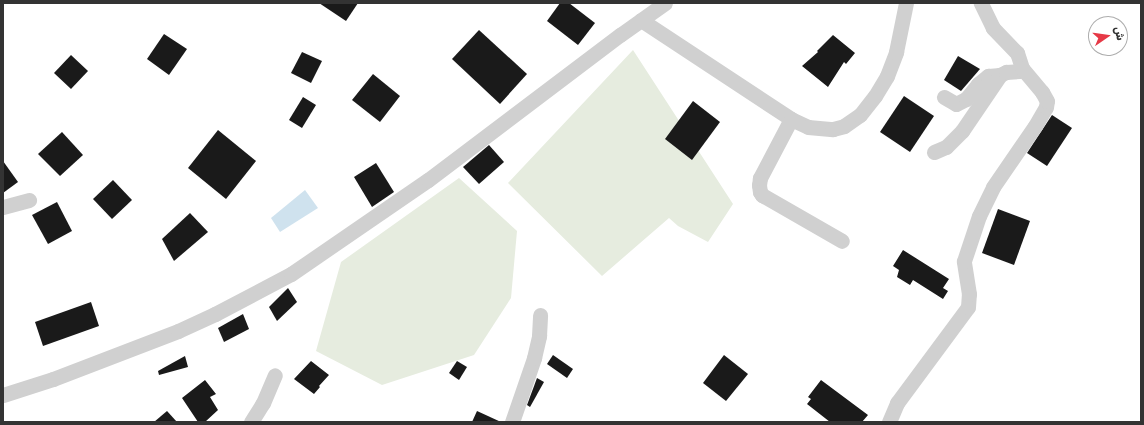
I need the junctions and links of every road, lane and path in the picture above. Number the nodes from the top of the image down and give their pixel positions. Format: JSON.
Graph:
{"nodes":[{"id":1,"x":665,"y":3,"type":"edge"},
{"id":2,"x":906,"y":3,"type":"edge"},
{"id":3,"x":981,"y":3,"type":"edge"},
{"id":4,"x":641,"y":20,"type":"junction"},
{"id":5,"x":1022,"y":68,"type":"junction"},
{"id":6,"x":1000,"y":75,"type":"junction"},
{"id":7,"x":944,"y":97,"type":"dead end"},
{"id":8,"x":791,"y":119,"type":"junction"},
{"id":9,"x":934,"y":152,"type":"dead end"},
{"id":10,"x":29,"y":200,"type":"dead end"},
{"id":11,"x":3,"y":207,"type":"edge"},
{"id":12,"x":842,"y":240,"type":"dead end"},
{"id":13,"x":540,"y":315,"type":"dead end"},
{"id":14,"x":275,"y":375,"type":"dead end"},
{"id":15,"x":3,"y":395,"type":"edge"},
{"id":16,"x":251,"y":422,"type":"edge"},
{"id":17,"x":512,"y":422,"type":"edge"},
{"id":18,"x":889,"y":422,"type":"edge"}],
"edges":[{"from":1,"to":4,"type":"street"},
{"from":2,"to":8,"type":"street"},
{"from":3,"to":5,"type":"street"},
{"from":4,"to":8,"type":"street"},
{"from":4,"to":15,"type":"street"},
{"from":5,"to":6,"type":"street"},
{"from":5,"to":18,"type":"street"},
{"from":6,"to":7,"type":"street"},
{"from":6,"to":9,"type":"street"},
{"from":8,"to":12,"type":"street"},
{"from":10,"to":11,"type":"street"},
{"from":13,"to":17,"type":"street"},
{"from":14,"to":16,"type":"street"}]}
